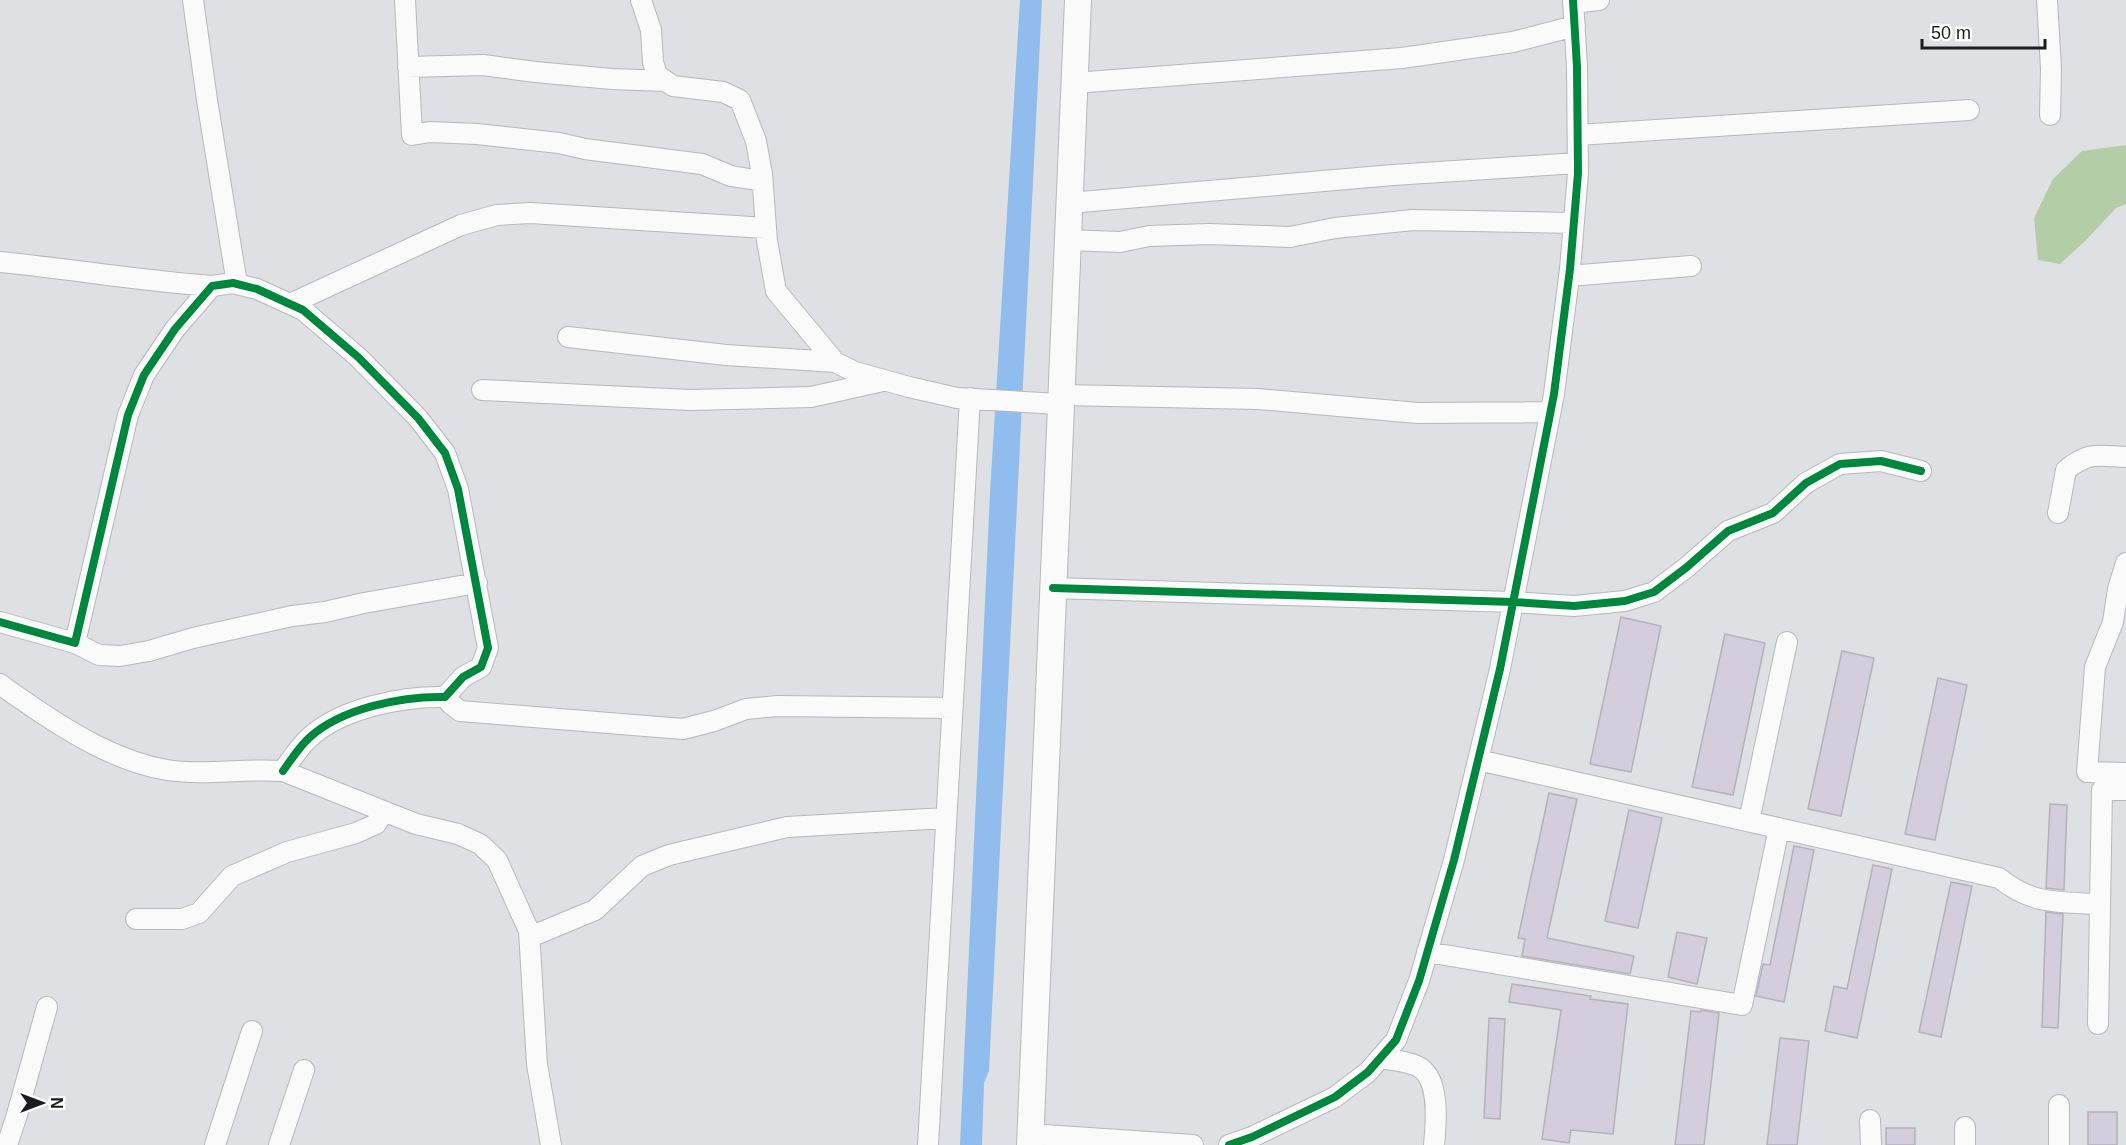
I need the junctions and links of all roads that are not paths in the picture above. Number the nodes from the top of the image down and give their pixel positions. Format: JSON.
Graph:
{"nodes":[{"id":1,"x":193,"y":0,"type":"edge"},
{"id":2,"x":405,"y":0,"type":"edge"},
{"id":3,"x":641,"y":0,"type":"edge"},
{"id":4,"x":1078,"y":0,"type":"edge"},
{"id":5,"x":1599,"y":0,"type":"edge"},
{"id":6,"x":2047,"y":0,"type":"edge"},
{"id":7,"x":1573,"y":1,"type":"edge"},
{"id":8,"x":1575,"y":26,"type":"junction"},
{"id":9,"x":408,"y":67,"type":"junction"},
{"id":10,"x":666,"y":81,"type":"junction"},
{"id":11,"x":1074,"y":83,"type":"junction"},
{"id":12,"x":1969,"y":110,"type":"dead end"},
{"id":13,"x":2050,"y":115,"type":"dead end"},
{"id":14,"x":1578,"y":135,"type":"junction"},
{"id":15,"x":1578,"y":163,"type":"junction"},
{"id":16,"x":762,"y":181,"type":"junction"},
{"id":17,"x":1069,"y":203,"type":"junction"},
{"id":18,"x":1574,"y":223,"type":"junction"},
{"id":19,"x":766,"y":228,"type":"junction"},
{"id":20,"x":1067,"y":240,"type":"junction"},
{"id":21,"x":0,"y":262,"type":"edge"},
{"id":22,"x":1691,"y":266,"type":"dead end"},
{"id":23,"x":1569,"y":276,"type":"junction"},
{"id":24,"x":237,"y":284,"type":"junction"},
{"id":25,"x":212,"y":286,"type":"junction"},
{"id":26,"x":290,"y":304,"type":"junction"},
{"id":27,"x":568,"y":337,"type":"dead end"},
{"id":28,"x":835,"y":362,"type":"junction"},
{"id":29,"x":886,"y":381,"type":"junction"},
{"id":30,"x":482,"y":390,"type":"dead end"},
{"id":31,"x":970,"y":398,"type":"junction"},
{"id":32,"x":1060,"y":399,"type":"junction"},
{"id":33,"x":1550,"y":412,"type":"junction"},
{"id":34,"x":2126,"y":457,"type":"edge"},
{"id":35,"x":1921,"y":471,"type":"dead end"},
{"id":36,"x":2058,"y":513,"type":"dead end"},
{"id":37,"x":2126,"y":563,"type":"edge"},
{"id":38,"x":477,"y":583,"type":"junction"},
{"id":39,"x":1053,"y":588,"type":"junction"},
{"id":40,"x":1513,"y":602,"type":"junction"},
{"id":41,"x":0,"y":622,"type":"edge"},
{"id":42,"x":1787,"y":642,"type":"dead end"},
{"id":43,"x":75,"y":643,"type":"junction"},
{"id":44,"x":0,"y":684,"type":"edge"},
{"id":45,"x":445,"y":697,"type":"junction"},
{"id":46,"x":952,"y":708,"type":"junction"},
{"id":47,"x":1478,"y":760,"type":"junction"},
{"id":48,"x":283,"y":771,"type":"junction"},
{"id":49,"x":2126,"y":773,"type":"edge"},
{"id":50,"x":2126,"y":790,"type":"edge"},
{"id":51,"x":384,"y":811,"type":"junction"},
{"id":52,"x":946,"y":818,"type":"junction"},
{"id":53,"x":1749,"y":821,"type":"junction"},
{"id":54,"x":1779,"y":828,"type":"junction"},
{"id":55,"x":2100,"y":904,"type":"junction"},
{"id":56,"x":136,"y":919,"type":"dead end"},
{"id":57,"x":530,"y":937,"type":"junction"},
{"id":58,"x":1427,"y":952,"type":"junction"},
{"id":59,"x":47,"y":1007,"type":"dead end"},
{"id":60,"x":2098,"y":1024,"type":"dead end"},
{"id":61,"x":252,"y":1031,"type":"dead end"},
{"id":62,"x":1380,"y":1058,"type":"junction"},
{"id":63,"x":304,"y":1070,"type":"dead end"},
{"id":64,"x":2059,"y":1105,"type":"dead end"},
{"id":65,"x":1870,"y":1120,"type":"dead end"},
{"id":66,"x":1030,"y":1139,"type":"edge"},
{"id":67,"x":7,"y":1145,"type":"edge"},
{"id":68,"x":215,"y":1145,"type":"edge"},
{"id":69,"x":279,"y":1145,"type":"edge"},
{"id":70,"x":550,"y":1145,"type":"edge"},
{"id":71,"x":928,"y":1145,"type":"edge"},
{"id":72,"x":1193,"y":1145,"type":"edge"},
{"id":73,"x":1229,"y":1145,"type":"edge"},
{"id":74,"x":1434,"y":1145,"type":"edge"},
{"id":75,"x":1871,"y":1145,"type":"edge"},
{"id":76,"x":2059,"y":1145,"type":"edge"}],
"edges":[{"from":1,"to":24,"type":"street"},
{"from":2,"to":9,"type":"street"},
{"from":3,"to":10,"type":"street"},
{"from":4,"to":11,"type":"main road"},
{"from":5,"to":7,"type":"street"},
{"from":6,"to":13,"type":"street"},
{"from":7,"to":8,"type":"street"},
{"from":8,"to":11,"type":"street"},
{"from":8,"to":14,"type":"street"},
{"from":9,"to":10,"type":"street"},
{"from":9,"to":16,"type":"street"},
{"from":10,"to":16,"type":"street"},
{"from":11,"to":17,"type":"main road"},
{"from":12,"to":14,"type":"street"},
{"from":14,"to":15,"type":"street"},
{"from":15,"to":17,"type":"street"},
{"from":15,"to":18,"type":"street"},
{"from":16,"to":19,"type":"street"},
{"from":17,"to":20,"type":"main road"},
{"from":18,"to":20,"type":"street"},
{"from":18,"to":23,"type":"street"},
{"from":19,"to":26,"type":"street"},
{"from":19,"to":28,"type":"street"},
{"from":20,"to":32,"type":"main road"},
{"from":21,"to":25,"type":"street"},
{"from":22,"to":23,"type":"street"},
{"from":23,"to":33,"type":"street"},
{"from":24,"to":25,"type":"street"},
{"from":24,"to":26,"type":"street"},
{"from":25,"to":43,"type":"street"},
{"from":26,"to":38,"type":"street"},
{"from":27,"to":28,"type":"street"},
{"from":28,"to":29,"type":"street"},
{"from":29,"to":30,"type":"street"},
{"from":29,"to":31,"type":"street"},
{"from":31,"to":32,"type":"street"},
{"from":31,"to":46,"type":"street"},
{"from":32,"to":33,"type":"street"},
{"from":32,"to":39,"type":"main road"},
{"from":33,"to":40,"type":"street"},
{"from":34,"to":36,"type":"street"},
{"from":35,"to":40,"type":"street"},
{"from":37,"to":49,"type":"street"},
{"from":38,"to":43,"type":"street"},
{"from":38,"to":45,"type":"street"},
{"from":39,"to":40,"type":"street"},
{"from":39,"to":66,"type":"main road"},
{"from":40,"to":47,"type":"street"},
{"from":41,"to":43,"type":"street"},
{"from":42,"to":53,"type":"street"},
{"from":44,"to":48,"type":"street"},
{"from":45,"to":46,"type":"street"},
{"from":45,"to":48,"type":"street"},
{"from":46,"to":52,"type":"street"},
{"from":47,"to":53,"type":"street"},
{"from":47,"to":58,"type":"street"},
{"from":48,"to":51,"type":"street"},
{"from":50,"to":55,"type":"street"},
{"from":51,"to":56,"type":"street"},
{"from":51,"to":57,"type":"street"},
{"from":52,"to":57,"type":"street"},
{"from":52,"to":71,"type":"street"},
{"from":53,"to":54,"type":"street"},
{"from":54,"to":55,"type":"street"},
{"from":54,"to":58,"type":"street"},
{"from":55,"to":60,"type":"street"},
{"from":57,"to":70,"type":"street"},
{"from":58,"to":62,"type":"street"},
{"from":59,"to":67,"type":"street"},
{"from":61,"to":68,"type":"street"},
{"from":62,"to":73,"type":"street"},
{"from":62,"to":74,"type":"street"},
{"from":63,"to":69,"type":"street"},
{"from":64,"to":76,"type":"street"},
{"from":65,"to":75,"type":"street"},
{"from":66,"to":72,"type":"street"}]}
